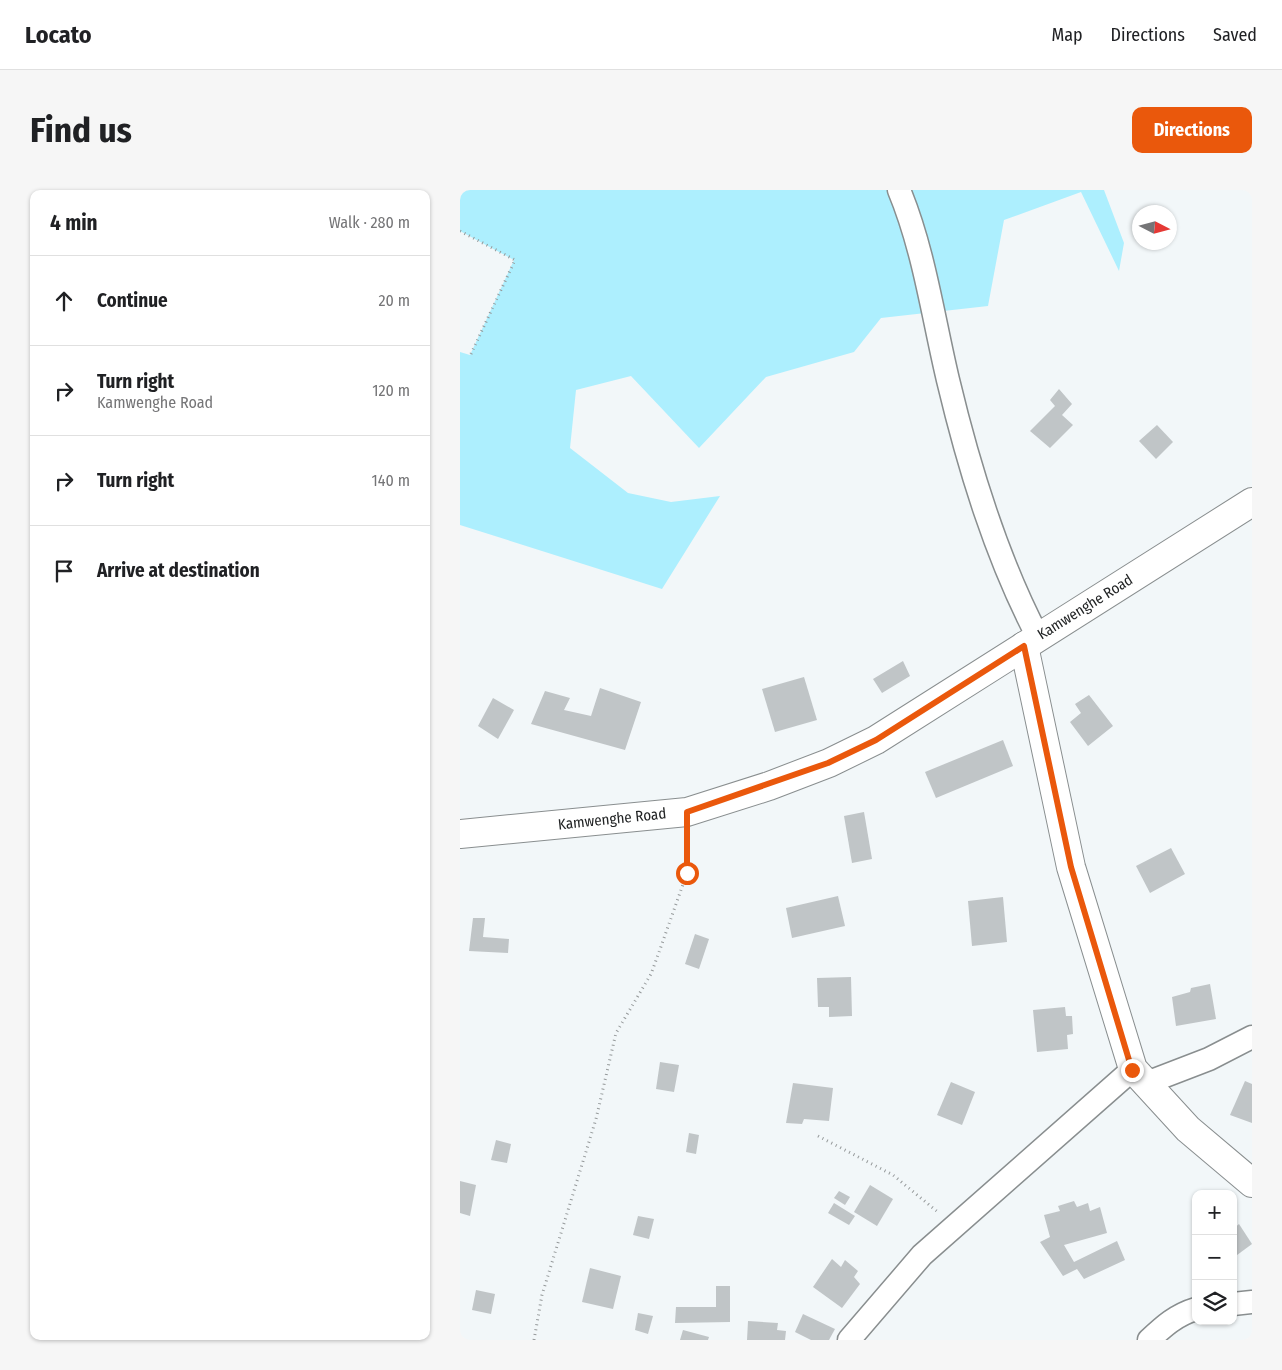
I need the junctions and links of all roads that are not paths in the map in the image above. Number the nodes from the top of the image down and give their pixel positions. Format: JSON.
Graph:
{"nodes":[{"id":1,"x":899,"y":190,"type":"edge"},
{"id":2,"x":1252,"y":502,"type":"edge"},
{"id":3,"x":1031,"y":641,"type":"junction"},
{"id":4,"x":460,"y":834,"type":"edge"},
{"id":5,"x":1252,"y":1037,"type":"edge"},
{"id":6,"x":1138,"y":1076,"type":"junction"},
{"id":7,"x":1252,"y":1183,"type":"edge"},
{"id":8,"x":1252,"y":1302,"type":"edge"},
{"id":9,"x":1237,"y":1304,"type":"edge"},
{"id":10,"x":1192,"y":1310,"type":"edge"},
{"id":11,"x":849,"y":1340,"type":"edge"},
{"id":12,"x":1150,"y":1340,"type":"edge"}],
"edges":[{"from":1,"to":3,"type":"street"},
{"from":2,"to":3,"type":"main road","name":"Kamwenghe Road"},
{"from":3,"to":4,"type":"main road","name":"Kamwenghe Road"},
{"from":3,"to":6,"type":"main road"},
{"from":5,"to":6,"type":"street"},
{"from":6,"to":7,"type":"main road"},
{"from":6,"to":11,"type":"street"},
{"from":8,"to":9,"type":"street"},
{"from":10,"to":12,"type":"street"}]}
